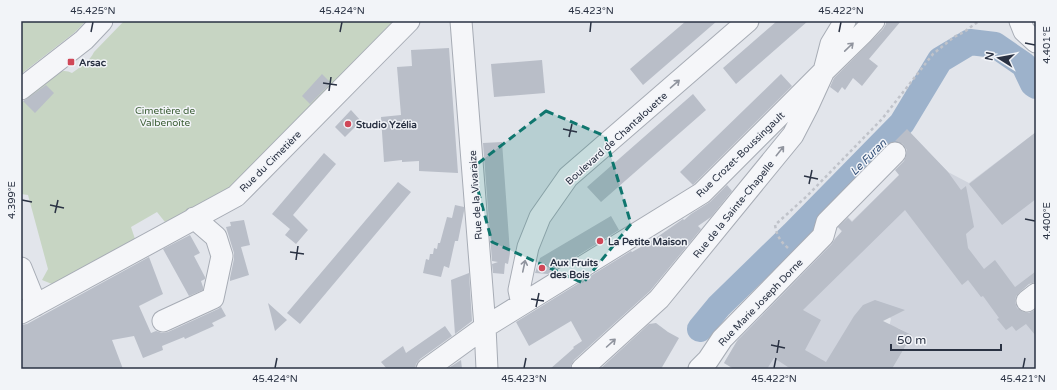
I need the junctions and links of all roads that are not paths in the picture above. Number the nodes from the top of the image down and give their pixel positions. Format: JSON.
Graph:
{"nodes":[{"id":1,"x":102,"y":21,"type":"edge"},
{"id":2,"x":410,"y":21,"type":"edge"},
{"id":3,"x":461,"y":21,"type":"edge"},
{"id":4,"x":748,"y":21,"type":"edge"},
{"id":5,"x":845,"y":21,"type":"edge"},
{"id":6,"x":874,"y":21,"type":"edge"},
{"id":7,"x":1020,"y":21,"type":"edge"},
{"id":8,"x":1036,"y":42,"type":"edge"},
{"id":9,"x":824,"y":71,"type":"junction"},
{"id":10,"x":21,"y":89,"type":"edge"},
{"id":11,"x":895,"y":153,"type":"dead end"},
{"id":12,"x":194,"y":218,"type":"junction"},
{"id":13,"x":21,"y":268,"type":"edge"},
{"id":14,"x":522,"y":304,"type":"junction"},
{"id":15,"x":28,"y":309,"type":"edge"},
{"id":16,"x":163,"y":321,"type":"dead end"},
{"id":17,"x":485,"y":327,"type":"junction"},
{"id":18,"x":710,"y":366,"type":"edge"},
{"id":19,"x":427,"y":369,"type":"edge"},
{"id":20,"x":487,"y":369,"type":"edge"},
{"id":21,"x":582,"y":369,"type":"edge"}],
"edges":[{"from":1,"to":10,"type":"street"},
{"from":2,"to":12,"type":"street","name":"Rue du Cimetière"},
{"from":3,"to":17,"type":"street","name":"Rue de la Vivaraize"},
{"from":14,"to":4,"type":"street","name":"Boulevard de Chantalouette","one_way":true},
{"from":5,"to":9,"type":"street","name":"Rue de la Sainte-Chapelle"},
{"from":9,"to":6,"type":"street","name":"Rue Crozet-Boussingault","one_way":true},
{"from":7,"to":8,"type":"street"},
{"from":9,"to":14,"type":"street","name":"Rue Crozet-Boussingault"},
{"from":21,"to":9,"type":"street","name":"Rue de la Sainte-Chapelle","one_way":true},
{"from":11,"to":18,"type":"street","name":"Rue Marie Joseph Dorne"},
{"from":12,"to":15,"type":"street","name":"Rue du Cimetière"},
{"from":12,"to":16,"type":"street"},
{"from":13,"to":15,"type":"street"},
{"from":14,"to":17,"type":"street","name":"Rue Crozet-Boussingault"},
{"from":17,"to":19,"type":"street","name":"Rue Crozet-Boussingault"},
{"from":17,"to":20,"type":"street","name":"Rue de la Vivaraize"}]}
